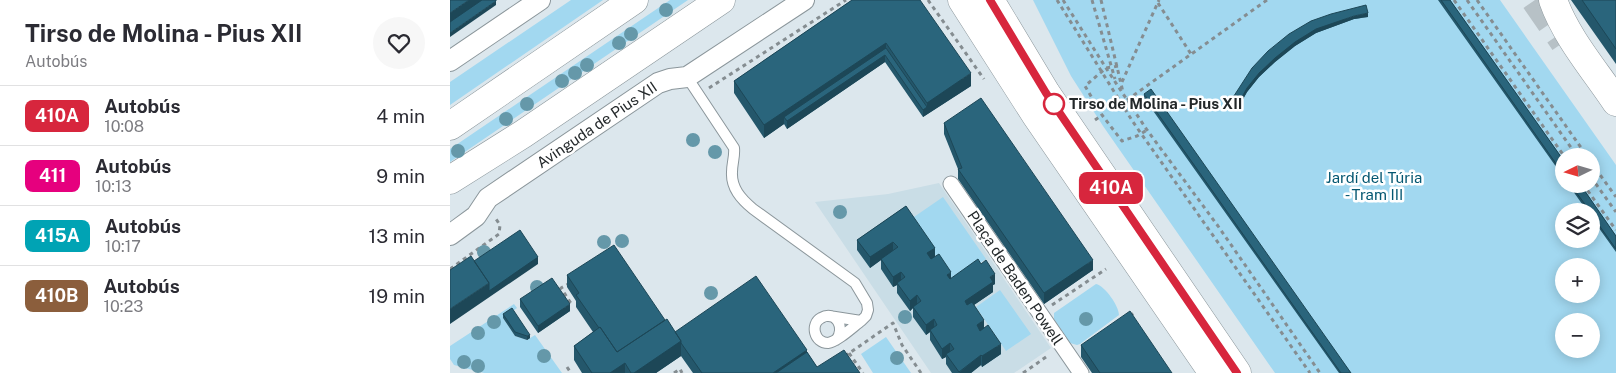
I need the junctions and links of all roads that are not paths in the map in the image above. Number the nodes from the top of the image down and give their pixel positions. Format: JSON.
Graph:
{"nodes":[{"id":1,"x":540,"y":0,"type":"edge"},
{"id":2,"x":634,"y":0,"type":"edge"},
{"id":3,"x":721,"y":0,"type":"edge"},
{"id":4,"x":804,"y":0,"type":"edge"},
{"id":5,"x":962,"y":0,"type":"edge"},
{"id":6,"x":990,"y":0,"type":"edge"},
{"id":7,"x":1011,"y":0,"type":"edge"},
{"id":8,"x":1553,"y":0,"type":"edge"},
{"id":9,"x":450,"y":61,"type":"edge"},
{"id":10,"x":686,"y":77,"type":"junction"},
{"id":11,"x":1616,"y":102,"type":"edge"},
{"id":12,"x":450,"y":126,"type":"edge"},
{"id":13,"x":450,"y":180,"type":"edge"},
{"id":14,"x":951,"y":184,"type":"dead end"},
{"id":15,"x":450,"y":235,"type":"edge"},
{"id":16,"x":1153,"y":250,"type":"junction"},
{"id":17,"x":829,"y":316,"type":"junction"},
{"id":18,"x":861,"y":322,"type":"junction"},
{"id":19,"x":836,"y":340,"type":"junction"},
{"id":20,"x":1081,"y":373,"type":"edge"},
{"id":21,"x":1213,"y":373,"type":"edge"},
{"id":22,"x":1226,"y":373,"type":"edge"},
{"id":23,"x":1238,"y":373,"type":"edge"},
{"id":24,"x":1254,"y":373,"type":"edge"}],
"edges":[{"from":1,"to":9,"type":"street"},
{"from":2,"to":12,"type":"main road"},
{"from":3,"to":13,"type":"main road"},
{"from":4,"to":10,"type":"street","name":"Avinguda de Pius XII"},
{"from":5,"to":21,"type":"main road"},
{"from":6,"to":16,"type":"main road"},
{"from":7,"to":24,"type":"main road"},
{"from":8,"to":11,"type":"main road"},
{"from":10,"to":15,"type":"street","name":"Avinguda de Pius XII"},
{"from":10,"to":18,"type":"lane"},
{"from":14,"to":20,"type":"street","name":"Plaça de Baden Powell"},
{"from":16,"to":22,"type":"main road"},
{"from":16,"to":23,"type":"main road"},
{"from":17,"to":18,"type":"lane"},
{"from":17,"to":19,"type":"lane"},
{"from":17,"to":19,"type":"lane"},
{"from":18,"to":19,"type":"lane"}]}
